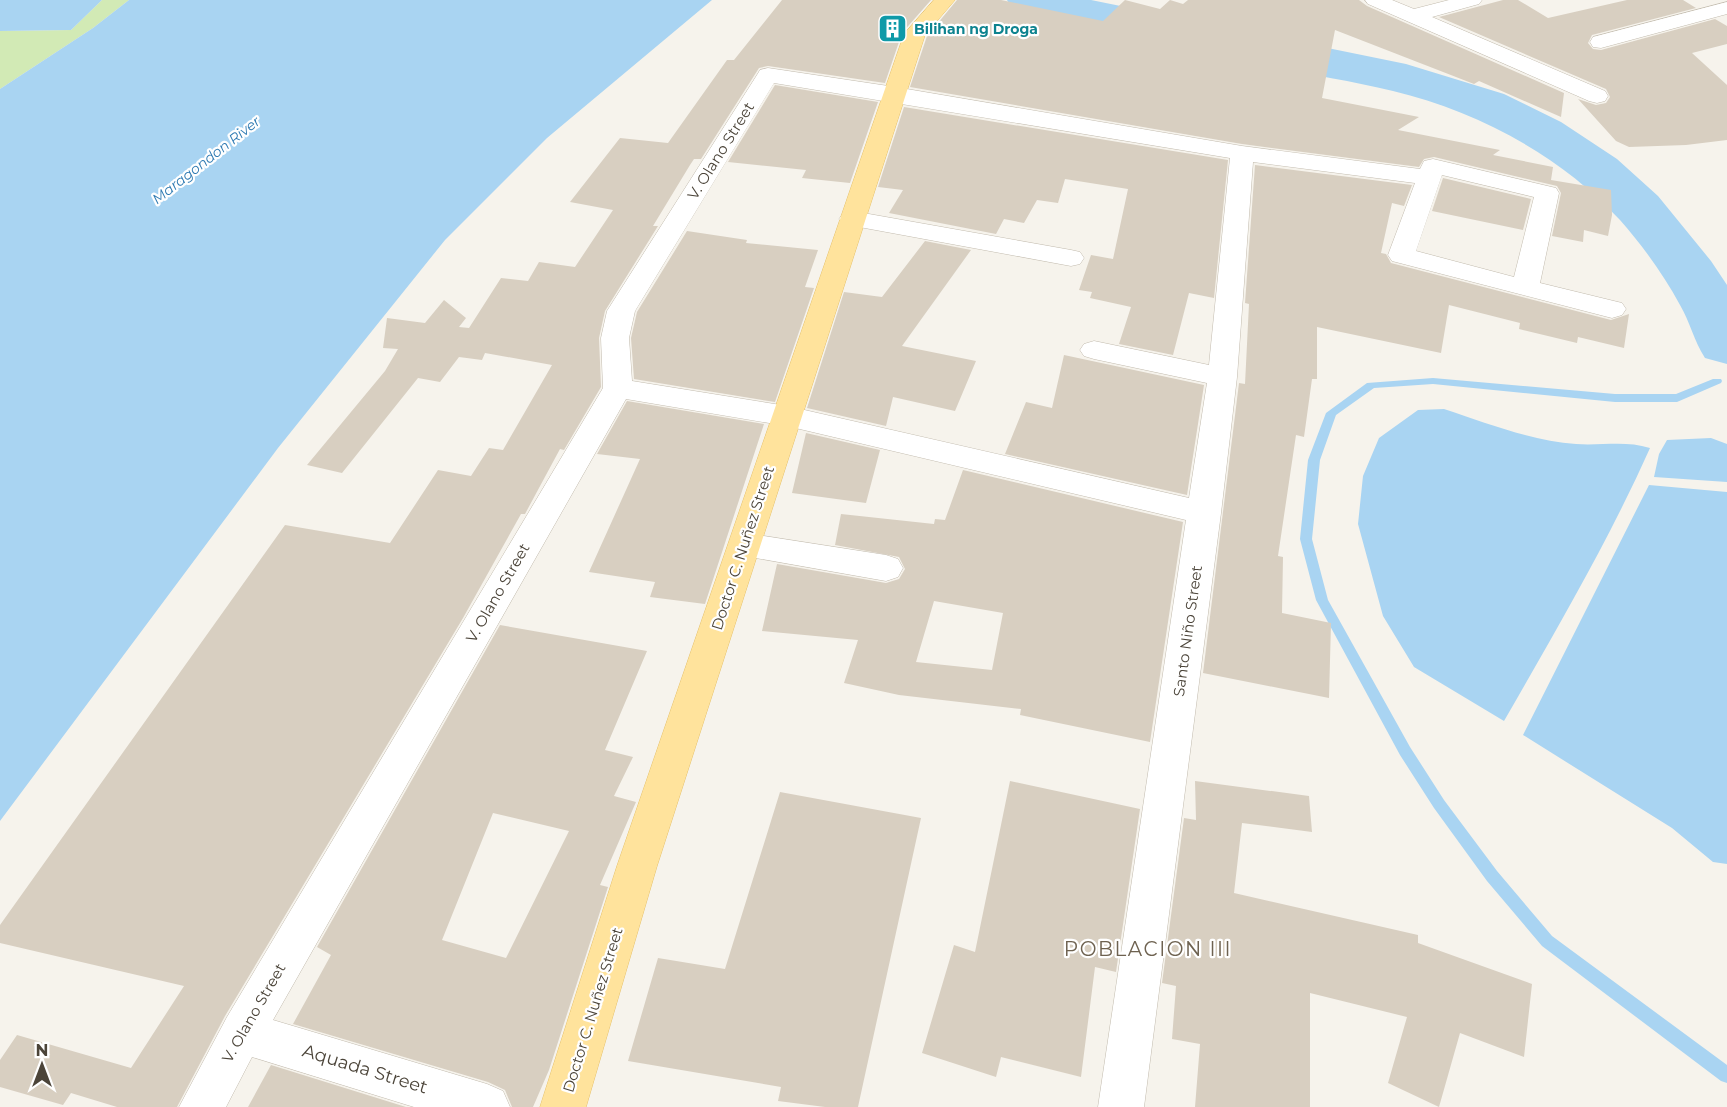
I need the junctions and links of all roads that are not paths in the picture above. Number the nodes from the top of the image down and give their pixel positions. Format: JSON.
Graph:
{"nodes":[{"id":1,"x":945,"y":0,"type":"edge"},
{"id":2,"x":1375,"y":0,"type":"edge"},
{"id":3,"x":1472,"y":0,"type":"edge"},
{"id":4,"x":1689,"y":0,"type":"edge"},
{"id":5,"x":1721,"y":14,"type":"edge"},
{"id":6,"x":1413,"y":16,"type":"junction"},
{"id":7,"x":1601,"y":42,"type":"dead end"},
{"id":8,"x":895,"y":94,"type":"junction"},
{"id":9,"x":1597,"y":96,"type":"dead end"},
{"id":10,"x":1242,"y":153,"type":"junction"},
{"id":11,"x":1428,"y":177,"type":"junction"},
{"id":12,"x":852,"y":219,"type":"junction"},
{"id":13,"x":1071,"y":258,"type":"dead end"},
{"id":14,"x":1525,"y":288,"type":"junction"},
{"id":15,"x":1612,"y":309,"type":"dead end"},
{"id":16,"x":1094,"y":350,"type":"dead end"},
{"id":17,"x":1222,"y":377,"type":"junction"},
{"id":18,"x":618,"y":388,"type":"junction"},
{"id":19,"x":787,"y":416,"type":"junction"},
{"id":20,"x":1204,"y":513,"type":"junction"},
{"id":21,"x":744,"y":545,"type":"junction"},
{"id":22,"x":886,"y":568,"type":"dead end"},
{"id":23,"x":242,"y":1032,"type":"junction"},
{"id":24,"x":202,"y":1107,"type":"edge"},
{"id":25,"x":487,"y":1107,"type":"edge"},
{"id":26,"x":563,"y":1107,"type":"edge"},
{"id":27,"x":1120,"y":1107,"type":"edge"}],
"edges":[{"from":1,"to":8,"type":"main road","name":"Doctor C. Nuñez Street"},
{"from":2,"to":6,"type":"street"},
{"from":3,"to":6,"type":"street"},
{"from":4,"to":5,"type":"street"},
{"from":5,"to":7,"type":"street"},
{"from":6,"to":9,"type":"street"},
{"from":8,"to":10,"type":"street"},
{"from":8,"to":12,"type":"main road","name":"Doctor C. Nuñez Street"},
{"from":8,"to":18,"type":"street","name":"V. Olano Street"},
{"from":10,"to":11,"type":"street"},
{"from":10,"to":17,"type":"street","name":"Santo Niño Street"},
{"from":11,"to":14,"type":"street"},
{"from":11,"to":14,"type":"street"},
{"from":12,"to":13,"type":"street"},
{"from":12,"to":19,"type":"main road","name":"Doctor C. Nuñez Street"},
{"from":14,"to":15,"type":"street"},
{"from":16,"to":17,"type":"street"},
{"from":17,"to":20,"type":"street","name":"Santo Niño Street"},
{"from":18,"to":19,"type":"street"},
{"from":18,"to":23,"type":"street","name":"V. Olano Street"},
{"from":19,"to":20,"type":"street"},
{"from":19,"to":21,"type":"main road","name":"Doctor C. Nuñez Street"},
{"from":20,"to":27,"type":"street","name":"Santo Niño Street"},
{"from":21,"to":22,"type":"street"},
{"from":21,"to":26,"type":"main road","name":"Doctor C. Nuñez Street"},
{"from":23,"to":24,"type":"street","name":"V. Olano Street"},
{"from":23,"to":25,"type":"street","name":"Aquada Street"}]}
